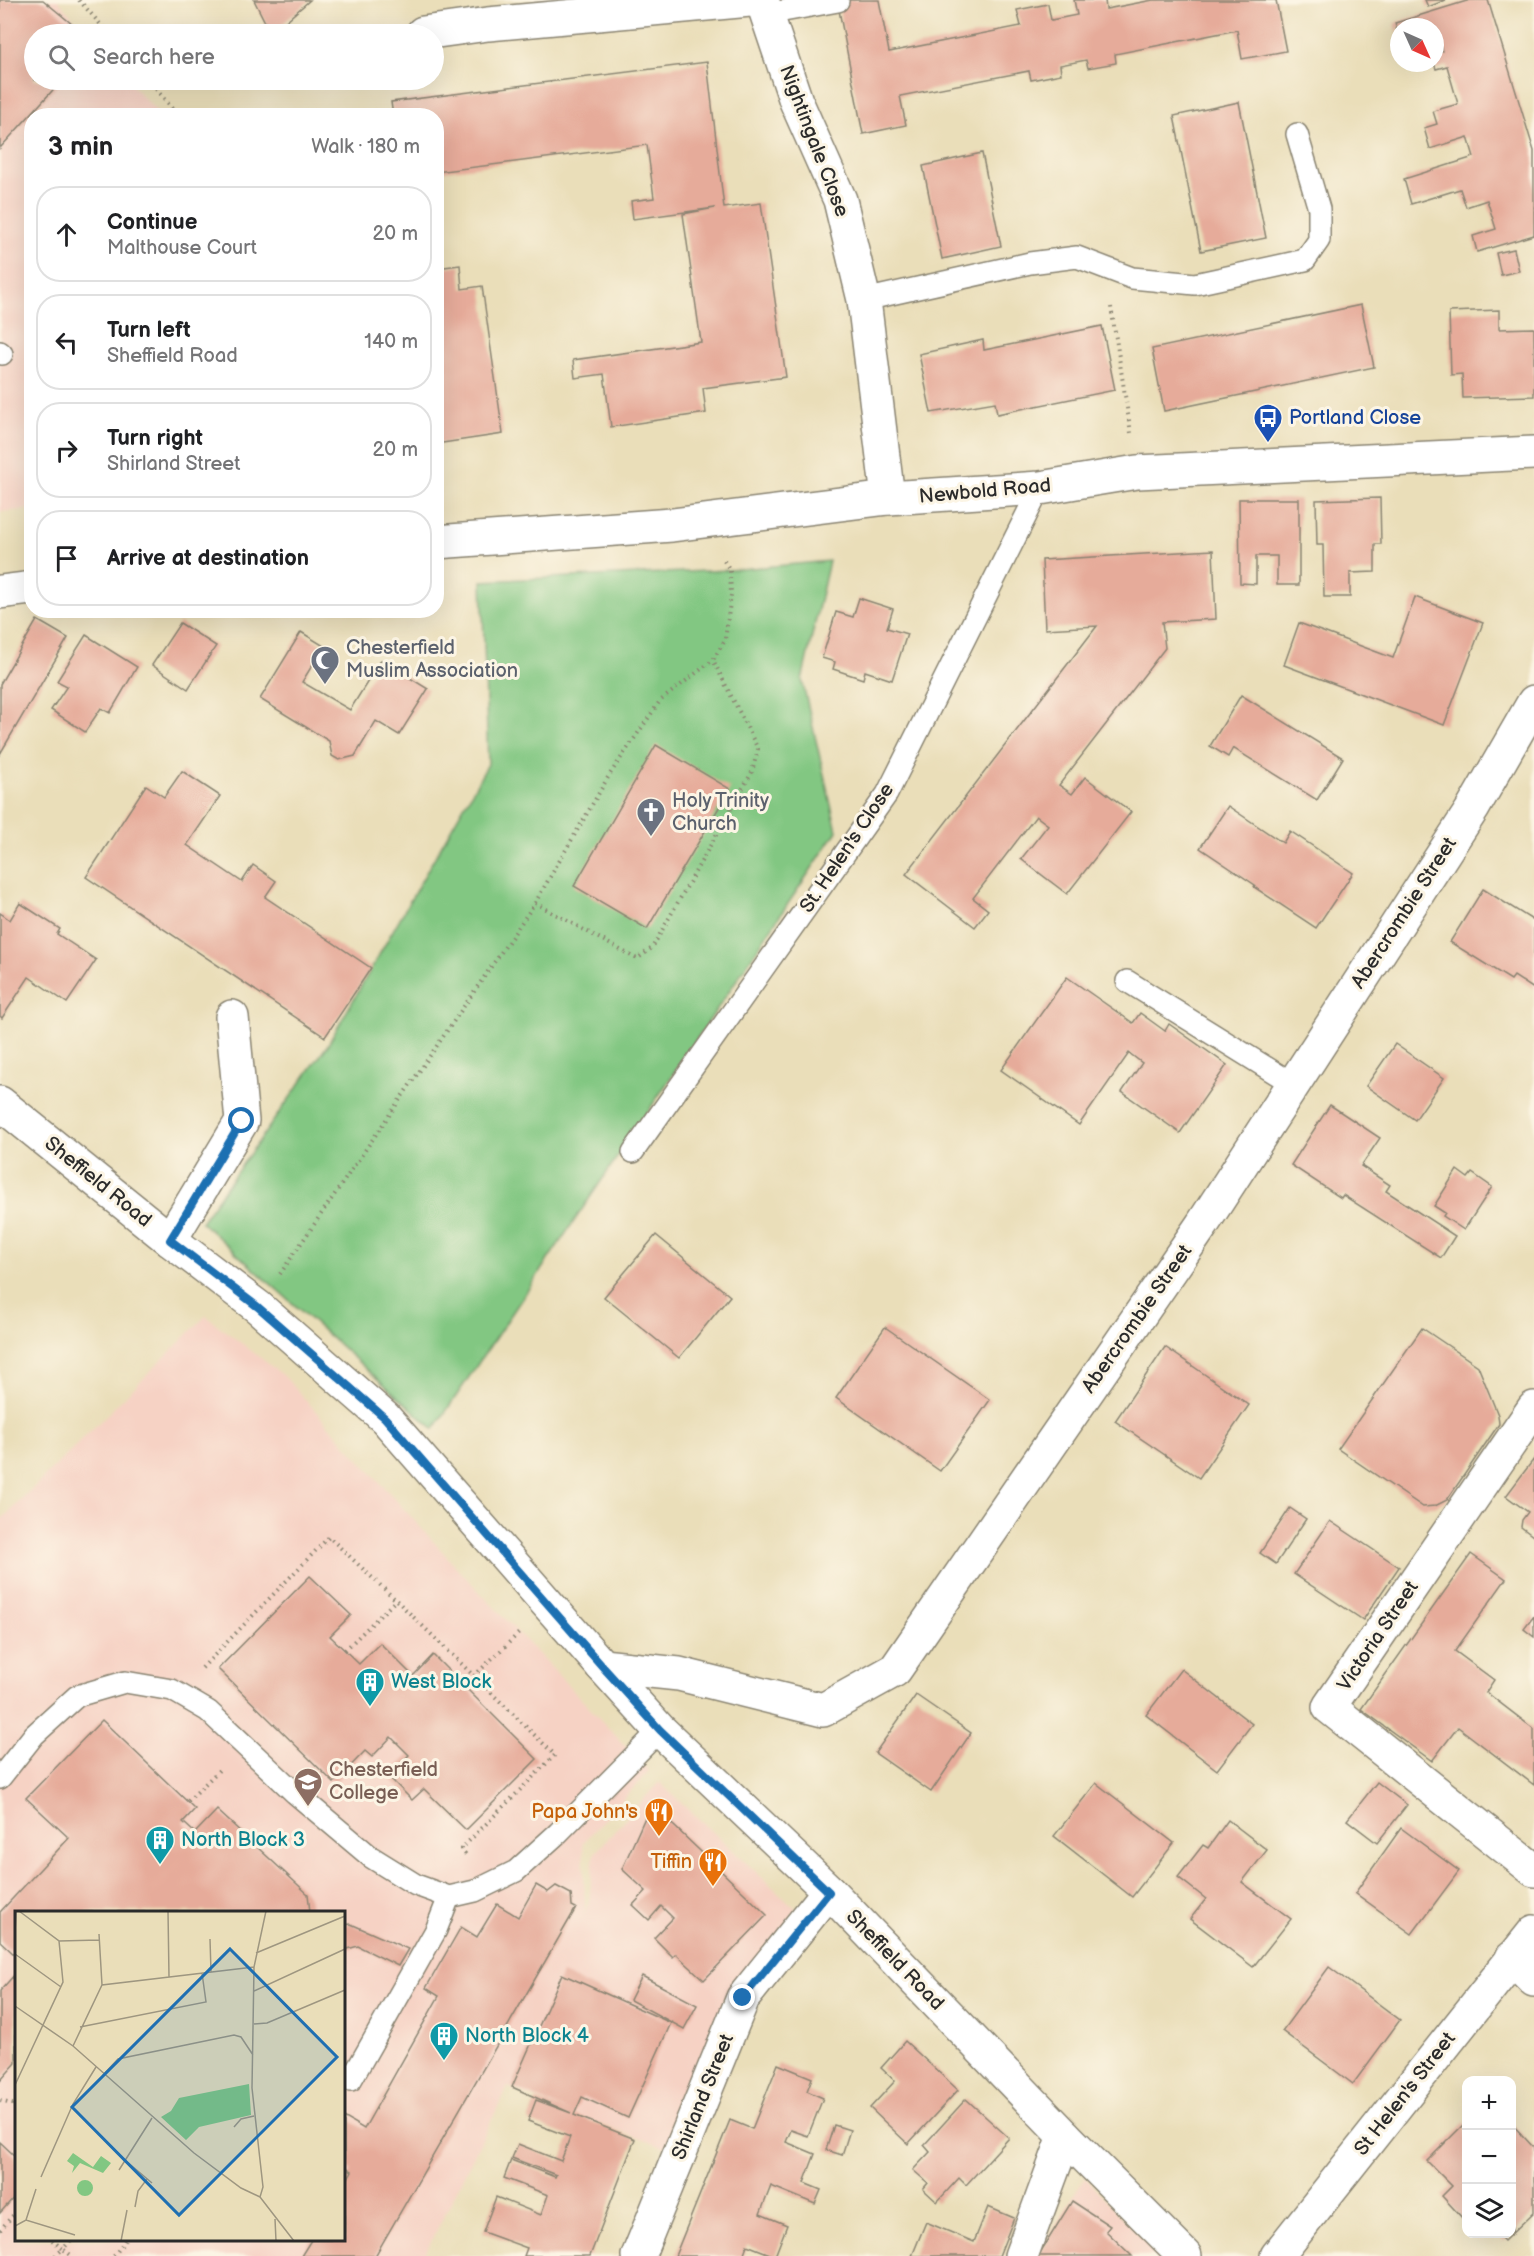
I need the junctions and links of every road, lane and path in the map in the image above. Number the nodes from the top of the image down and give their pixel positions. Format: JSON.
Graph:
{"nodes":[{"id":1,"x":79,"y":0,"type":"edge"},
{"id":2,"x":838,"y":1,"type":"edge"},
{"id":3,"x":760,"y":5,"type":"edge"},
{"id":4,"x":486,"y":12,"type":"edge"},
{"id":5,"x":100,"y":24,"type":"edge"},
{"id":6,"x":444,"y":26,"type":"edge"},
{"id":7,"x":157,"y":90,"type":"edge"},
{"id":8,"x":172,"y":108,"type":"edge"},
{"id":9,"x":1297,"y":134,"type":"dead end"},
{"id":10,"x":1105,"y":268,"type":"junction"},
{"id":11,"x":864,"y":300,"type":"junction"},
{"id":12,"x":1130,"y":430,"type":"dead end"},
{"id":13,"x":1534,"y":453,"type":"edge"},
{"id":14,"x":1040,"y":488,"type":"junction"},
{"id":15,"x":888,"y":498,"type":"junction"},
{"id":16,"x":672,"y":525,"type":"junction"},
{"id":17,"x":444,"y":541,"type":"edge"},
{"id":18,"x":24,"y":589,"type":"edge"},
{"id":19,"x":0,"y":592,"type":"edge"},
{"id":20,"x":713,"y":660,"type":"junction"},
{"id":21,"x":1534,"y":702,"type":"edge"},
{"id":22,"x":535,"y":903,"type":"junction"},
{"id":23,"x":1127,"y":981,"type":"dead end"},
{"id":24,"x":232,"y":1017,"type":"dead end"},
{"id":25,"x":1293,"y":1084,"type":"junction"},
{"id":26,"x":0,"y":1103,"type":"edge"},
{"id":27,"x":633,"y":1152,"type":"dead end"},
{"id":28,"x":170,"y":1240,"type":"junction"},
{"id":29,"x":258,"y":1307,"type":"junction"},
{"id":30,"x":1534,"y":1408,"type":"edge"},
{"id":31,"x":396,"y":1600,"type":"junction"},
{"id":32,"x":549,"y":1606,"type":"junction"},
{"id":33,"x":345,"y":1650,"type":"dead end"},
{"id":34,"x":602,"y":1666,"type":"junction"},
{"id":35,"x":474,"y":1676,"type":"junction"},
{"id":36,"x":200,"y":1706,"type":"junction"},
{"id":37,"x":660,"y":1730,"type":"junction"},
{"id":38,"x":244,"y":1745,"type":"junction"},
{"id":39,"x":0,"y":1778,"type":"edge"},
{"id":40,"x":188,"y":1801,"type":"dead end"},
{"id":41,"x":473,"y":1862,"type":"dead end"},
{"id":42,"x":1534,"y":1870,"type":"edge"},
{"id":43,"x":829,"y":1892,"type":"junction"},
{"id":44,"x":449,"y":1897,"type":"junction"},
{"id":45,"x":1534,"y":1932,"type":"edge"},
{"id":46,"x":1523,"y":1969,"type":"edge"},
{"id":47,"x":351,"y":2080,"type":"dead end"},
{"id":48,"x":0,"y":2101,"type":"edge"},
{"id":49,"x":15,"y":2105,"type":"edge"},
{"id":50,"x":1065,"y":2136,"type":"junction"},
{"id":51,"x":15,"y":2213,"type":"edge"},
{"id":52,"x":0,"y":2230,"type":"edge"},
{"id":53,"x":53,"y":2241,"type":"edge"},
{"id":54,"x":70,"y":2241,"type":"edge"},
{"id":55,"x":124,"y":2241,"type":"edge"},
{"id":56,"x":63,"y":2249,"type":"junction"},
{"id":57,"x":55,"y":2256,"type":"edge"},
{"id":58,"x":72,"y":2256,"type":"edge"},
{"id":59,"x":114,"y":2256,"type":"edge"},
{"id":60,"x":638,"y":2256,"type":"edge"},
{"id":61,"x":1021,"y":2256,"type":"edge"},
{"id":62,"x":1185,"y":2256,"type":"edge"},
{"id":63,"x":1277,"y":2256,"type":"edge"}],
"edges":[{"from":1,"to":5,"type":"path"},
{"from":2,"to":3,"type":"lane"},
{"from":3,"to":4,"type":"street"},
{"from":3,"to":11,"type":"street","name":"Nightingale Close"},
{"from":4,"to":6,"type":"street"},
{"from":7,"to":8,"type":"path"},
{"from":9,"to":10,"type":"lane"},
{"from":10,"to":11,"type":"lane"},
{"from":10,"to":12,"type":"path"},
{"from":11,"to":15,"type":"street","name":"Nightingale Close"},
{"from":13,"to":14,"type":"street","name":"Newbold Road"},
{"from":14,"to":15,"type":"street","name":"Newbold Road"},
{"from":14,"to":27,"type":"lane","name":"St. Helen's Close"},
{"from":15,"to":16,"type":"street","name":"Newbold Road"},
{"from":16,"to":17,"type":"street","name":"Newbold Road"},
{"from":16,"to":20,"type":"path"},
{"from":18,"to":19,"type":"street"},
{"from":20,"to":22,"type":"path"},
{"from":20,"to":22,"type":"path"},
{"from":21,"to":25,"type":"street","name":"Abercrombie Street"},
{"from":22,"to":29,"type":"path"},
{"from":23,"to":25,"type":"lane"},
{"from":24,"to":28,"type":"street"},
{"from":25,"to":34,"type":"street","name":"Abercrombie Street"},
{"from":26,"to":28,"type":"street","name":"Sheffield Road"},
{"from":28,"to":29,"type":"street","name":"Sheffield Road"},
{"from":29,"to":32,"type":"street","name":"Sheffield Road"},
{"from":30,"to":42,"type":"street","name":"Victoria Street"},
{"from":31,"to":33,"type":"path"},
{"from":31,"to":35,"type":"path"},
{"from":31,"to":36,"type":"path"},
{"from":32,"to":34,"type":"street","name":"Sheffield Road"},
{"from":32,"to":35,"type":"path"},
{"from":34,"to":37,"type":"street","name":"Sheffield Road"},
{"from":35,"to":41,"type":"path"},
{"from":36,"to":38,"type":"lane"},
{"from":36,"to":39,"type":"lane"},
{"from":37,"to":43,"type":"street","name":"Sheffield Road"},
{"from":37,"to":44,"type":"lane"},
{"from":38,"to":40,"type":"path"},
{"from":38,"to":44,"type":"lane"},
{"from":43,"to":50,"type":"street","name":"Sheffield Road"},
{"from":43,"to":60,"type":"street","name":"Shirland Street"},
{"from":44,"to":47,"type":"lane"},
{"from":45,"to":46,"type":"street","name":"St Helen's Street"},
{"from":46,"to":63,"type":"street","name":"St Helen's Street"},
{"from":48,"to":49,"type":"path"},
{"from":50,"to":61,"type":"street"},
{"from":50,"to":62,"type":"street","name":"Sheffield Road"},
{"from":51,"to":52,"type":"path"},
{"from":53,"to":56,"type":"path"},
{"from":54,"to":56,"type":"path"},
{"from":55,"to":59,"type":"path"},
{"from":56,"to":57,"type":"path"},
{"from":56,"to":58,"type":"path"}]}
